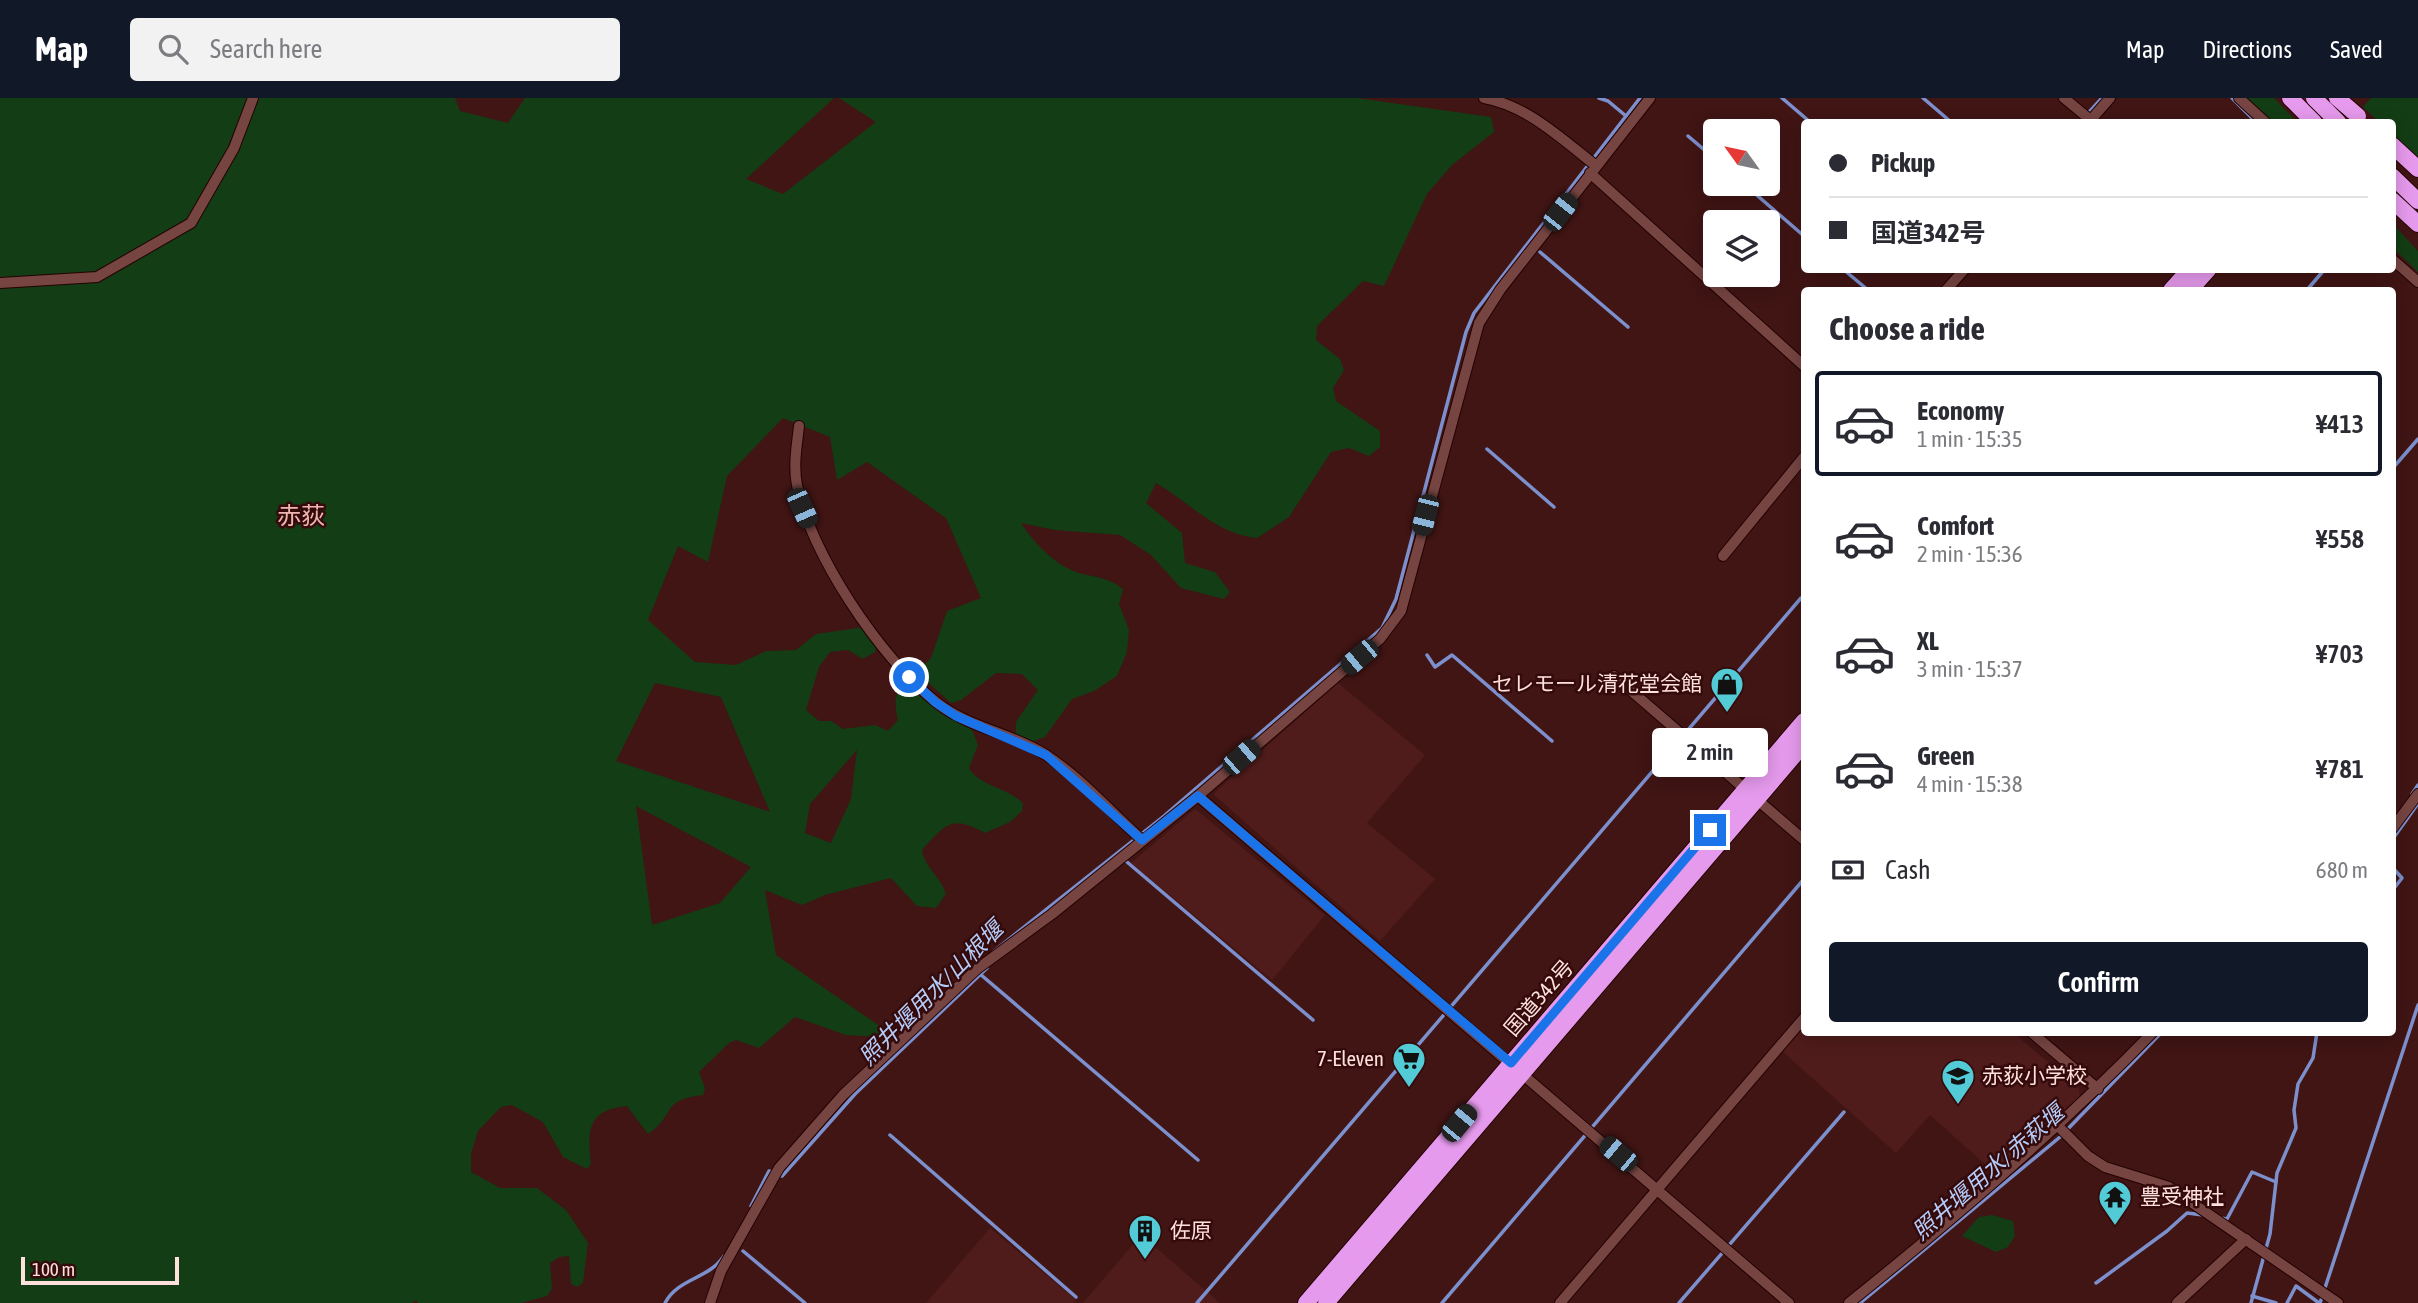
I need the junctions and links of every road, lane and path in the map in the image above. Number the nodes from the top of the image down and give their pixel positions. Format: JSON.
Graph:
{"nodes":[{"id":1,"x":254,"y":98,"type":"edge"},
{"id":2,"x":1484,"y":98,"type":"edge"},
{"id":3,"x":1650,"y":98,"type":"edge"},
{"id":4,"x":2064,"y":98,"type":"edge"},
{"id":5,"x":2110,"y":98,"type":"edge"},
{"id":6,"x":2239,"y":98,"type":"edge"},
{"id":7,"x":2314,"y":98,"type":"edge"},
{"id":8,"x":2336,"y":98,"type":"edge"},
{"id":9,"x":2359,"y":98,"type":"edge"},
{"id":10,"x":2290,"y":99,"type":"edge"},
{"id":11,"x":2088,"y":119,"type":"edge"},
{"id":12,"x":2093,"y":119,"type":"edge"},
{"id":13,"x":2262,"y":119,"type":"edge"},
{"id":14,"x":2311,"y":119,"type":"edge"},
{"id":15,"x":2317,"y":119,"type":"edge"},
{"id":16,"x":2334,"y":119,"type":"edge"},
{"id":17,"x":2340,"y":119,"type":"edge"},
{"id":18,"x":2361,"y":119,"type":"edge"},
{"id":19,"x":2396,"y":149,"type":"edge"},
{"id":20,"x":1592,"y":169,"type":"junction"},
{"id":21,"x":2418,"y":169,"type":"edge"},
{"id":22,"x":2396,"y":180,"type":"edge"},
{"id":23,"x":2418,"y":201,"type":"edge"},
{"id":24,"x":2396,"y":204,"type":"edge"},
{"id":25,"x":2415,"y":223,"type":"edge"},
{"id":26,"x":2396,"y":263,"type":"edge"},
{"id":27,"x":1961,"y":273,"type":"edge"},
{"id":28,"x":2186,"y":273,"type":"edge"},
{"id":29,"x":2205,"y":273,"type":"edge"},
{"id":30,"x":2418,"y":282,"type":"edge"},
{"id":31,"x":0,"y":283,"type":"edge"},
{"id":32,"x":1948,"y":287,"type":"edge"},
{"id":33,"x":2174,"y":287,"type":"edge"},
{"id":34,"x":2193,"y":287,"type":"edge"},
{"id":35,"x":1801,"y":363,"type":"edge"},
{"id":36,"x":799,"y":426,"type":"dead end"},
{"id":37,"x":1801,"y":461,"type":"edge"},
{"id":38,"x":1723,"y":556,"type":"dead end"},
{"id":39,"x":1614,"y":676,"type":"dead end"},
{"id":40,"x":1801,"y":724,"type":"edge"},
{"id":41,"x":1801,"y":747,"type":"edge"},
{"id":42,"x":1751,"y":794,"type":"junction"},
{"id":43,"x":2418,"y":794,"type":"edge"},
{"id":44,"x":1198,"y":796,"type":"junction"},
{"id":45,"x":2396,"y":824,"type":"edge"},
{"id":46,"x":1801,"y":837,"type":"edge"},
{"id":47,"x":1142,"y":840,"type":"junction"},
{"id":48,"x":1801,"y":1021,"type":"edge"},
{"id":49,"x":2036,"y":1036,"type":"edge"},
{"id":50,"x":2149,"y":1036,"type":"edge"},
{"id":51,"x":1517,"y":1068,"type":"junction"},
{"id":52,"x":2098,"y":1089,"type":"junction"},
{"id":53,"x":2059,"y":1127,"type":"junction"},
{"id":54,"x":1658,"y":1188,"type":"junction"},
{"id":55,"x":2246,"y":1239,"type":"junction"},
{"id":56,"x":710,"y":1303,"type":"edge"},
{"id":57,"x":1306,"y":1303,"type":"edge"},
{"id":58,"x":1326,"y":1303,"type":"edge"},
{"id":59,"x":1560,"y":1303,"type":"edge"},
{"id":60,"x":1789,"y":1303,"type":"edge"},
{"id":61,"x":1849,"y":1303,"type":"edge"},
{"id":62,"x":2177,"y":1303,"type":"edge"},
{"id":63,"x":2338,"y":1303,"type":"edge"}],
"edges":[{"from":1,"to":31,"type":"street"},
{"from":2,"to":20,"type":"street"},
{"from":3,"to":20,"type":"street"},
{"from":4,"to":11,"type":"street"},
{"from":5,"to":12,"type":"street"},
{"from":6,"to":13,"type":"street"},
{"from":7,"to":16,"type":"highway","bridge":true},
{"from":8,"to":15,"type":"highway"},
{"from":8,"to":18,"type":"highway","bridge":true},
{"from":9,"to":17,"type":"highway"},
{"from":10,"to":14,"type":"highway"},
{"from":19,"to":21,"type":"highway"},
{"from":20,"to":35,"type":"street"},
{"from":20,"to":44,"type":"street"},
{"from":22,"to":23,"type":"highway"},
{"from":24,"to":25,"type":"highway"},
{"from":26,"to":30,"type":"street"},
{"from":27,"to":32,"type":"street"},
{"from":28,"to":33,"type":"highway"},
{"from":29,"to":34,"type":"highway"},
{"from":36,"to":47,"type":"street"},
{"from":37,"to":38,"type":"street"},
{"from":39,"to":42,"type":"street"},
{"from":40,"to":42,"type":"highway","name":"国道342号"},
{"from":41,"to":42,"type":"highway","name":"国道342号"},
{"from":42,"to":46,"type":"street"},
{"from":42,"to":51,"type":"highway","name":"国道342号"},
{"from":43,"to":45,"type":"street"},
{"from":44,"to":47,"type":"street"},
{"from":44,"to":51,"type":"street"},
{"from":47,"to":56,"type":"street"},
{"from":48,"to":54,"type":"street"},
{"from":49,"to":52,"type":"street"},
{"from":50,"to":52,"type":"street"},
{"from":51,"to":54,"type":"street"},
{"from":51,"to":57,"type":"highway","name":"国道342号"},
{"from":51,"to":58,"type":"highway","name":"国道342号"},
{"from":52,"to":53,"type":"street"},
{"from":53,"to":55,"type":"street"},
{"from":53,"to":61,"type":"street"},
{"from":54,"to":59,"type":"street"},
{"from":54,"to":60,"type":"street"},
{"from":55,"to":62,"type":"street"},
{"from":55,"to":63,"type":"street"}]}
